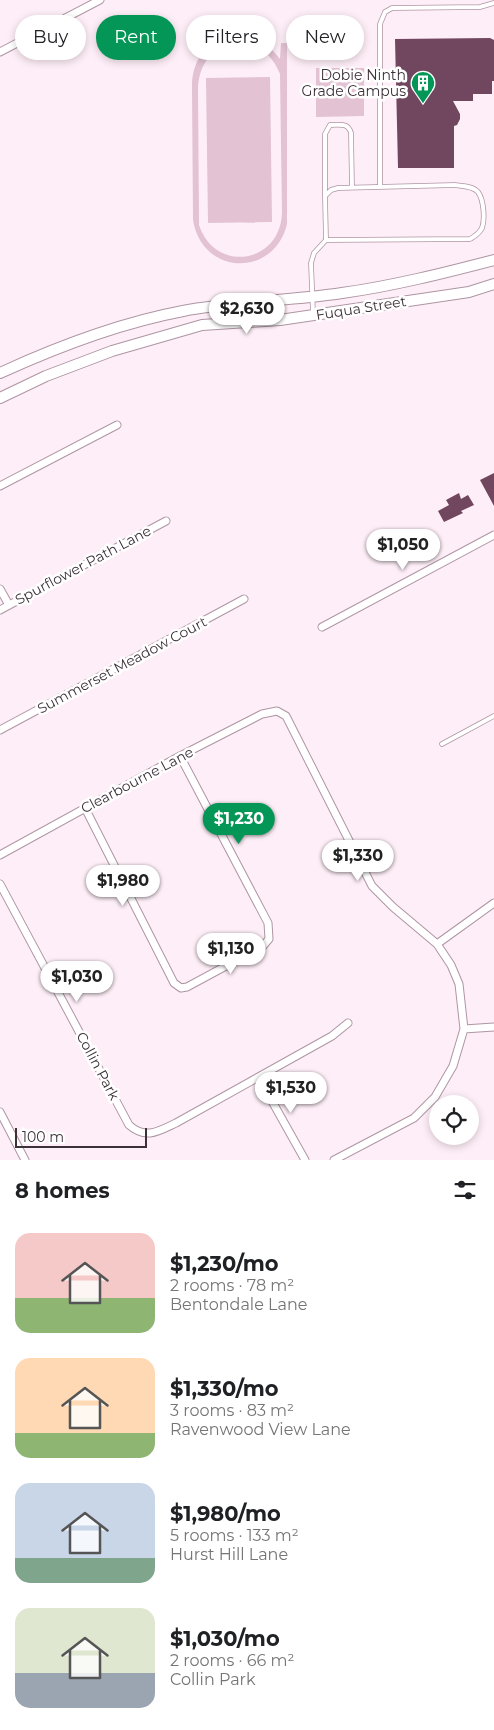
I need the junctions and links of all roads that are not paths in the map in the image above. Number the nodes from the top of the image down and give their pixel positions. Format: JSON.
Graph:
{"nodes":[{"id":1,"x":100,"y":0,"type":"edge"},
{"id":2,"x":494,"y":3,"type":"edge"},
{"id":3,"x":0,"y":52,"type":"edge"},
{"id":4,"x":380,"y":186,"type":"junction"},
{"id":5,"x":352,"y":187,"type":"junction"},
{"id":6,"x":326,"y":196,"type":"junction"},
{"id":7,"x":326,"y":240,"type":"junction"},
{"id":8,"x":494,"y":260,"type":"edge"},
{"id":9,"x":494,"y":284,"type":"edge"},
{"id":10,"x":312,"y":296,"type":"junction"},
{"id":11,"x":313,"y":315,"type":"junction"},
{"id":12,"x":0,"y":373,"type":"edge"},
{"id":13,"x":0,"y":398,"type":"edge"},
{"id":14,"x":117,"y":425,"type":"dead end"},
{"id":15,"x":0,"y":486,"type":"edge"},
{"id":16,"x":166,"y":521,"type":"dead end"},
{"id":17,"x":494,"y":535,"type":"edge"},
{"id":18,"x":0,"y":589,"type":"edge"},
{"id":19,"x":244,"y":600,"type":"dead end"},
{"id":20,"x":9,"y":605,"type":"junction"},
{"id":21,"x":0,"y":610,"type":"edge"},
{"id":22,"x":322,"y":627,"type":"dead end"},
{"id":23,"x":494,"y":716,"type":"edge"},
{"id":24,"x":0,"y":730,"type":"edge"},
{"id":25,"x":442,"y":744,"type":"dead end"},
{"id":26,"x":180,"y":756,"type":"junction"},
{"id":27,"x":85,"y":808,"type":"junction"},
{"id":28,"x":0,"y":855,"type":"edge"},
{"id":29,"x":0,"y":884,"type":"edge"},
{"id":30,"x":494,"y":903,"type":"edge"},
{"id":31,"x":437,"y":944,"type":"junction"},
{"id":32,"x":348,"y":1023,"type":"dead end"},
{"id":33,"x":494,"y":1027,"type":"edge"},
{"id":34,"x":464,"y":1029,"type":"junction"},
{"id":35,"x":259,"y":1078,"type":"junction"},
{"id":36,"x":0,"y":1112,"type":"edge"},
{"id":37,"x":25,"y":1160,"type":"edge"},
{"id":38,"x":305,"y":1160,"type":"edge"},
{"id":39,"x":334,"y":1160,"type":"edge"}],
"edges":[{"from":1,"to":3,"type":"street"},
{"from":2,"to":4,"type":"lane"},
{"from":4,"to":5,"type":"lane"},
{"from":4,"to":7,"type":"lane"},
{"from":5,"to":6,"type":"lane"},
{"from":5,"to":6,"type":"lane"},
{"from":6,"to":7,"type":"lane"},
{"from":7,"to":10,"type":"lane"},
{"from":8,"to":10,"type":"main road","name":"Fuqua Street"},
{"from":9,"to":11,"type":"main road","name":"Fuqua Street"},
{"from":10,"to":11,"type":"lane"},
{"from":10,"to":12,"type":"main road","name":"Fuqua Street"},
{"from":11,"to":13,"type":"main road","name":"Fuqua Street"},
{"from":14,"to":15,"type":"street"},
{"from":16,"to":20,"type":"street","name":"Spurflower Path Lane"},
{"from":17,"to":22,"type":"street"},
{"from":18,"to":20,"type":"street"},
{"from":19,"to":24,"type":"street","name":"Summerset Meadow Court"},
{"from":20,"to":21,"type":"street","name":"Spurflower Path Lane"},
{"from":23,"to":25,"type":"lane"},
{"from":26,"to":27,"type":"street","name":"Clearbourne Lane"},
{"from":26,"to":27,"type":"street"},
{"from":26,"to":31,"type":"street","name":"Clearbourne Lane"},
{"from":27,"to":28,"type":"street","name":"Clearbourne Lane"},
{"from":29,"to":35,"type":"street","name":"Collin Park"},
{"from":30,"to":31,"type":"street"},
{"from":31,"to":34,"type":"street"},
{"from":32,"to":35,"type":"street"},
{"from":33,"to":34,"type":"street"},
{"from":34,"to":39,"type":"street"},
{"from":35,"to":38,"type":"street"},
{"from":36,"to":37,"type":"street"}]}
